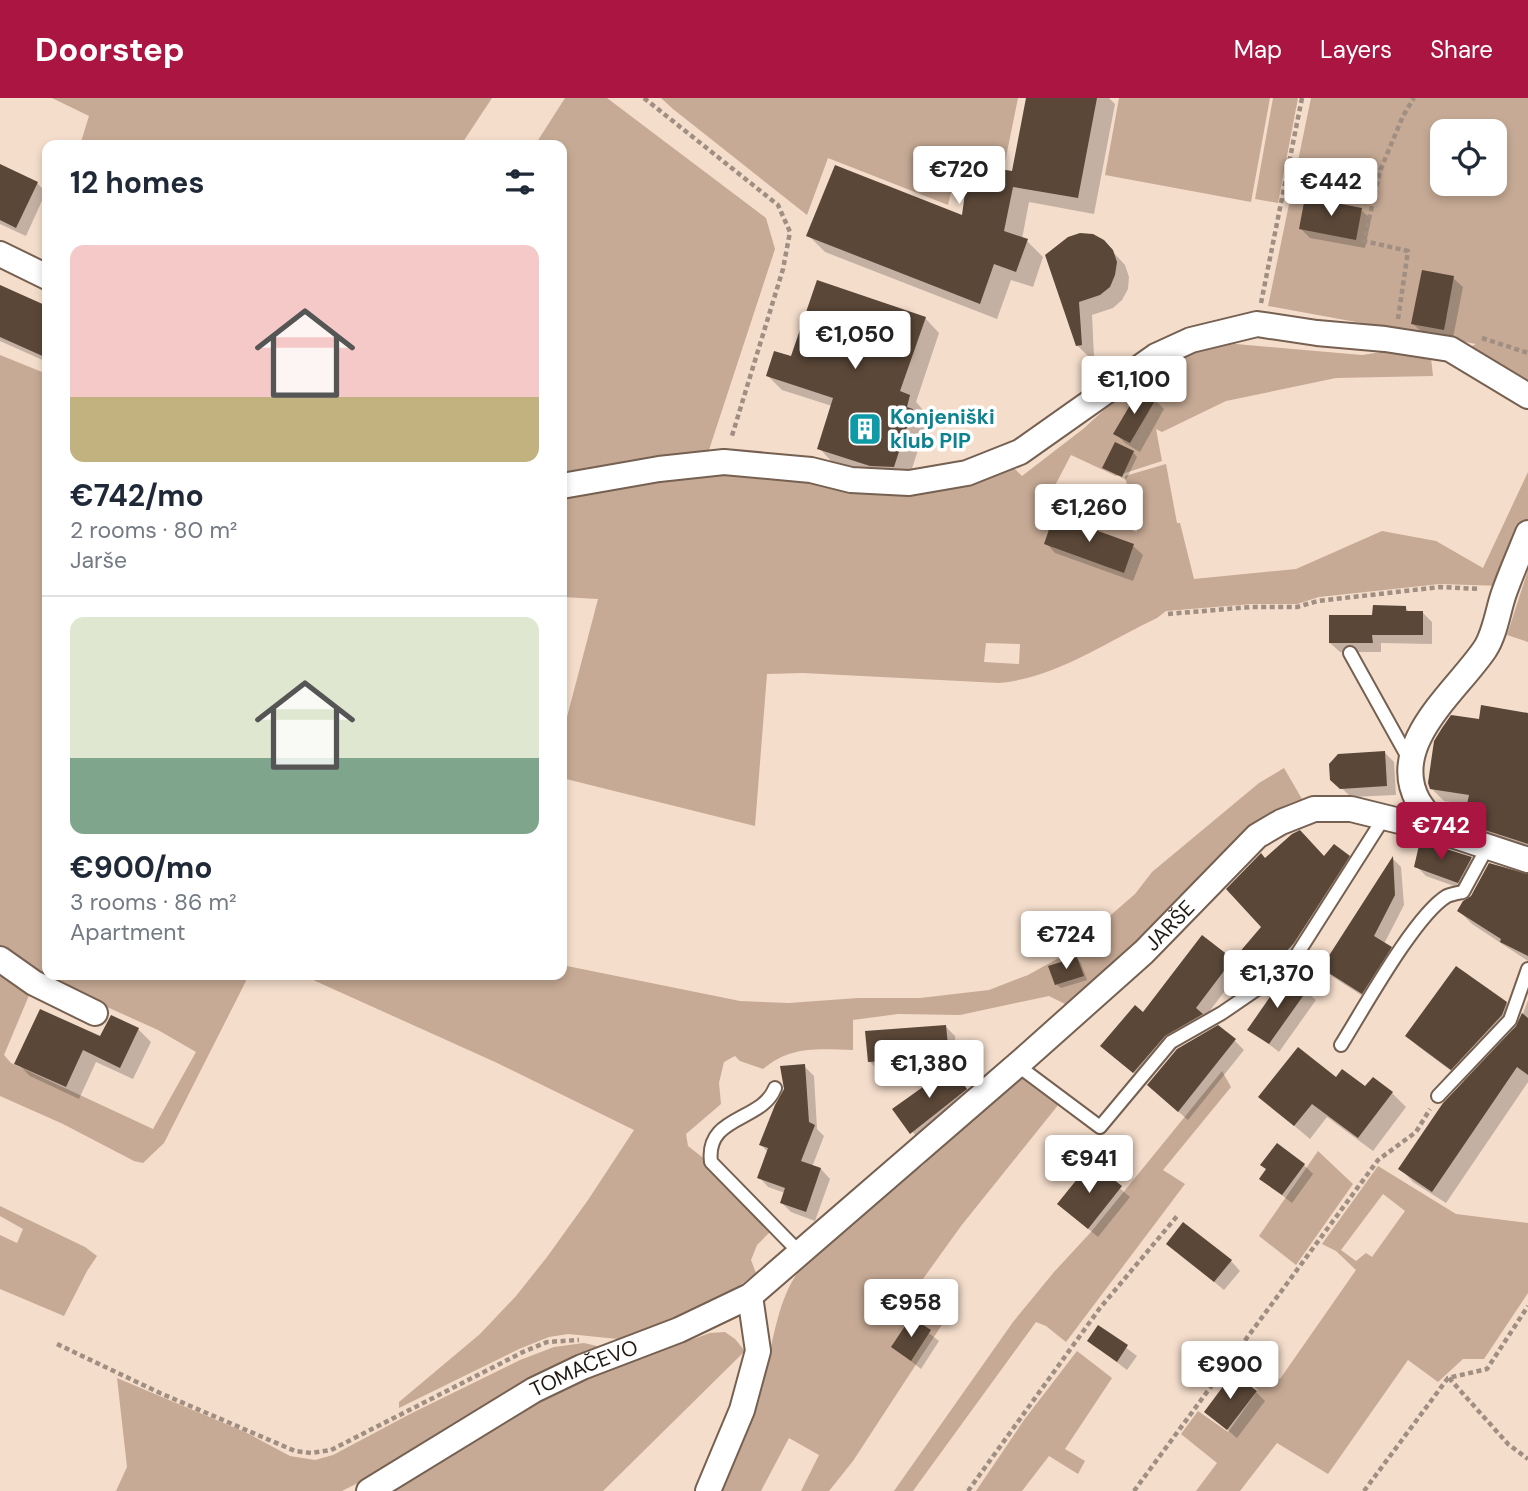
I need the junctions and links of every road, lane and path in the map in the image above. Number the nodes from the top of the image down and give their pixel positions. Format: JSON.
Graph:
{"nodes":[{"id":1,"x":644,"y":98,"type":"edge"},
{"id":2,"x":1302,"y":98,"type":"edge"},
{"id":3,"x":1414,"y":98,"type":"edge"},
{"id":4,"x":0,"y":254,"type":"edge"},
{"id":5,"x":42,"y":275,"type":"edge"},
{"id":6,"x":1257,"y":324,"type":"junction"},
{"id":7,"x":1395,"y":341,"type":"junction"},
{"id":8,"x":1528,"y":396,"type":"edge"},
{"id":9,"x":724,"y":462,"type":"junction"},
{"id":10,"x":567,"y":485,"type":"edge"},
{"id":11,"x":1528,"y":533,"type":"edge"},
{"id":12,"x":1505,"y":590,"type":"junction"},
{"id":13,"x":1168,"y":614,"type":"dead end"},
{"id":14,"x":1350,"y":653,"type":"dead end"},
{"id":15,"x":1410,"y":761,"type":"junction"},
{"id":16,"x":1385,"y":816,"type":"junction"},
{"id":17,"x":1440,"y":831,"type":"junction"},
{"id":18,"x":1487,"y":848,"type":"junction"},
{"id":19,"x":1528,"y":860,"type":"edge"},
{"id":20,"x":0,"y":959,"type":"edge"},
{"id":21,"x":1528,"y":969,"type":"edge"},
{"id":22,"x":95,"y":1013,"type":"dead end"},
{"id":23,"x":1341,"y":1045,"type":"dead end"},
{"id":24,"x":1017,"y":1065,"type":"junction"},
{"id":25,"x":775,"y":1088,"type":"dead end"},
{"id":26,"x":1437,"y":1096,"type":"joint"},
{"id":27,"x":1178,"y":1215,"type":"dead end"},
{"id":28,"x":800,"y":1252,"type":"junction"},
{"id":29,"x":750,"y":1296,"type":"junction"},
{"id":30,"x":1528,"y":1306,"type":"edge"},
{"id":31,"x":583,"y":1340,"type":"dead end"},
{"id":32,"x":57,"y":1344,"type":"dead end"},
{"id":33,"x":1448,"y":1378,"type":"junction"},
{"id":34,"x":1528,"y":1459,"type":"edge"},
{"id":35,"x":369,"y":1491,"type":"edge"},
{"id":36,"x":708,"y":1491,"type":"edge"},
{"id":37,"x":968,"y":1491,"type":"edge"},
{"id":38,"x":1133,"y":1491,"type":"edge"},
{"id":39,"x":1364,"y":1491,"type":"edge"}],
"edges":[{"from":1,"to":9,"type":"path"},
{"from":2,"to":6,"type":"path"},
{"from":3,"to":7,"type":"path"},
{"from":4,"to":5,"type":"street"},
{"from":6,"to":7,"type":"street"},
{"from":6,"to":9,"type":"street"},
{"from":7,"to":8,"type":"street"},
{"from":9,"to":10,"type":"street"},
{"from":11,"to":12,"type":"street"},
{"from":12,"to":13,"type":"path"},
{"from":12,"to":15,"type":"street"},
{"from":14,"to":15,"type":"lane"},
{"from":15,"to":17,"type":"street"},
{"from":16,"to":17,"type":"street","name":"JARŠE"},
{"from":16,"to":24,"type":"street","name":"JARŠE"},
{"from":16,"to":24,"type":"lane"},
{"from":17,"to":18,"type":"street","name":"JARŠE"},
{"from":18,"to":19,"type":"street","name":"JARŠE"},
{"from":18,"to":23,"type":"lane"},
{"from":20,"to":22,"type":"street"},
{"from":21,"to":26,"type":"lane"},
{"from":24,"to":28,"type":"street","name":"JARŠE"},
{"from":25,"to":28,"type":"lane"},
{"from":26,"to":38,"type":"path"},
{"from":27,"to":37,"type":"path"},
{"from":28,"to":29,"type":"street","name":"TOMAČEVO"},
{"from":29,"to":35,"type":"street","name":"TOMAČEVO"},
{"from":29,"to":36,"type":"street"},
{"from":30,"to":33,"type":"path"},
{"from":31,"to":32,"type":"path"},
{"from":33,"to":34,"type":"path"},
{"from":33,"to":39,"type":"path"}]}
